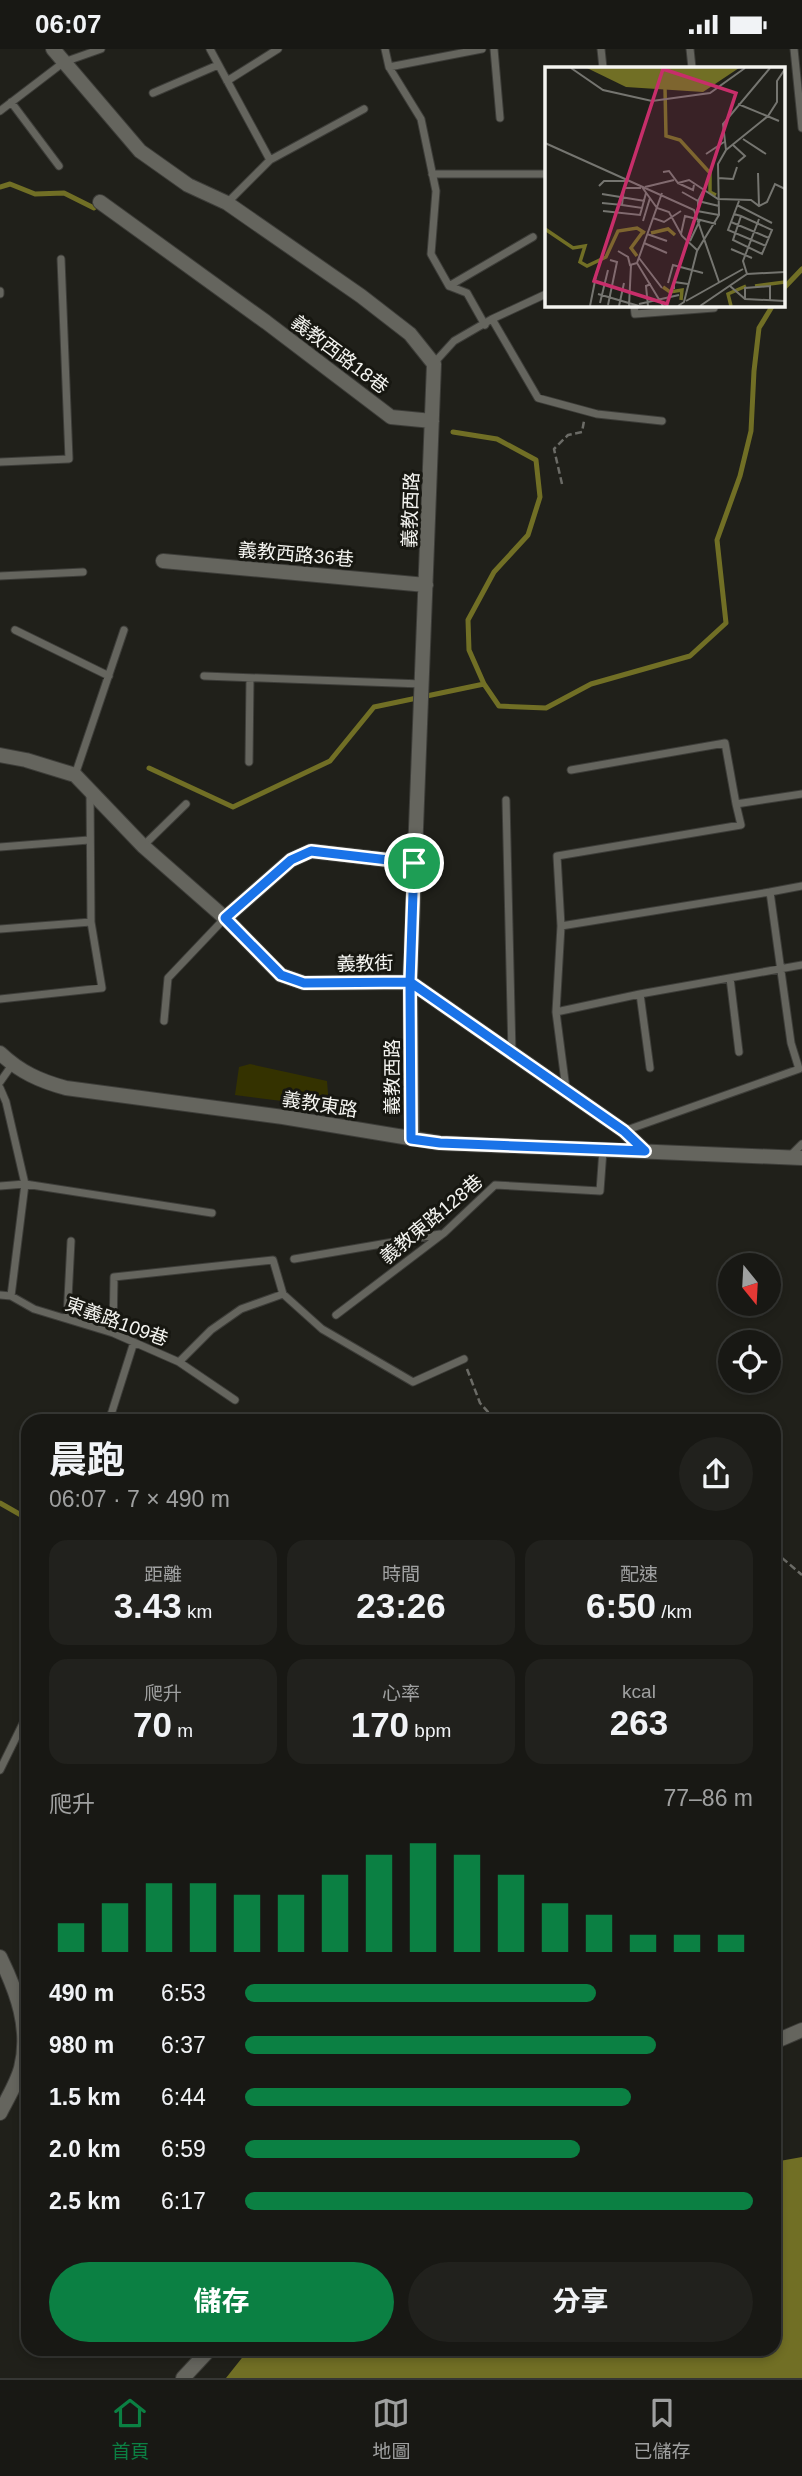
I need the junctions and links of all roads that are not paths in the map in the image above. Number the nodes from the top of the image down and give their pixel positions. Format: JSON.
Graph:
{"nodes":[{"id":1,"x":53,"y":49,"type":"edge"},
{"id":2,"x":100,"y":49,"type":"edge"},
{"id":3,"x":210,"y":49,"type":"edge"},
{"id":4,"x":278,"y":49,"type":"edge"},
{"id":5,"x":385,"y":49,"type":"edge"},
{"id":6,"x":482,"y":49,"type":"edge"},
{"id":7,"x":495,"y":49,"type":"edge"},
{"id":8,"x":601,"y":49,"type":"edge"},
{"id":9,"x":690,"y":49,"type":"edge"},
{"id":10,"x":794,"y":49,"type":"edge"},
{"id":11,"x":64,"y":62,"type":"junction"},
{"id":12,"x":218,"y":65,"type":"junction"},
{"id":13,"x":389,"y":67,"type":"junction"},
{"id":14,"x":603,"y":67,"type":"edge"},
{"id":15,"x":692,"y":67,"type":"edge"},
{"id":16,"x":227,"y":81,"type":"junction"},
{"id":17,"x":153,"y":93,"type":"dead end"},
{"id":18,"x":12,"y":102,"type":"junction"},
{"id":19,"x":364,"y":109,"type":"dead end"},
{"id":20,"x":0,"y":111,"type":"edge"},
{"id":21,"x":500,"y":118,"type":"dead end"},
{"id":22,"x":802,"y":128,"type":"edge"},
{"id":23,"x":270,"y":160,"type":"junction"},
{"id":24,"x":59,"y":166,"type":"dead end"},
{"id":25,"x":432,"y":174,"type":"junction"},
{"id":26,"x":545,"y":174,"type":"edge"},
{"id":27,"x":100,"y":202,"type":"dead end"},
{"id":28,"x":227,"y":203,"type":"junction"},
{"id":29,"x":533,"y":237,"type":"dead end"},
{"id":30,"x":61,"y":259,"type":"dead end"},
{"id":31,"x":449,"y":286,"type":"junction"},
{"id":32,"x":545,"y":295,"type":"edge"},
{"id":33,"x":634,"y":306,"type":"edge"},
{"id":34,"x":714,"y":308,"type":"dead end"},
{"id":35,"x":492,"y":319,"type":"junction"},
{"id":36,"x":485,"y":325,"type":"junction"},
{"id":37,"x":434,"y":364,"type":"junction"},
{"id":38,"x":432,"y":421,"type":"junction"},
{"id":39,"x":662,"y":421,"type":"dead end"},
{"id":40,"x":0,"y":462,"type":"edge"},
{"id":41,"x":163,"y":561,"type":"dead end"},
{"id":42,"x":83,"y":572,"type":"dead end"},
{"id":43,"x":0,"y":576,"type":"edge"},
{"id":44,"x":426,"y":585,"type":"junction"},
{"id":45,"x":124,"y":629,"type":"dead end"},
{"id":46,"x":15,"y":630,"type":"dead end"},
{"id":47,"x":109,"y":676,"type":"junction"},
{"id":48,"x":204,"y":676,"type":"dead end"},
{"id":49,"x":250,"y":678,"type":"junction"},
{"id":50,"x":422,"y":684,"type":"junction"},
{"id":51,"x":0,"y":755,"type":"edge"},
{"id":52,"x":249,"y":762,"type":"dead end"},
{"id":53,"x":571,"y":770,"type":"dead end"},
{"id":54,"x":75,"y":775,"type":"junction"},
{"id":55,"x":90,"y":791,"type":"junction"},
{"id":56,"x":802,"y":794,"type":"edge"},
{"id":57,"x":506,"y":800,"type":"dead end"},
{"id":58,"x":186,"y":804,"type":"dead end"},
{"id":59,"x":736,"y":804,"type":"junction"},
{"id":60,"x":89,"y":840,"type":"junction"},
{"id":61,"x":143,"y":846,"type":"junction"},
{"id":62,"x":0,"y":847,"type":"edge"},
{"id":63,"x":414,"y":863,"type":"junction"},
{"id":64,"x":802,"y":886,"type":"edge"},
{"id":65,"x":771,"y":892,"type":"junction"},
{"id":66,"x":225,"y":918,"type":"junction"},
{"id":67,"x":91,"y":922,"type":"junction"},
{"id":68,"x":561,"y":926,"type":"junction"},
{"id":69,"x":0,"y":929,"type":"edge"},
{"id":70,"x":802,"y":965,"type":"edge"},
{"id":71,"x":781,"y":968,"type":"junction"},
{"id":72,"x":730,"y":978,"type":"junction"},
{"id":73,"x":410,"y":982,"type":"junction"},
{"id":74,"x":640,"y":994,"type":"junction"},
{"id":75,"x":0,"y":999,"type":"edge"},
{"id":76,"x":556,"y":1011,"type":"junction"},
{"id":77,"x":164,"y":1021,"type":"dead end"},
{"id":78,"x":802,"y":1042,"type":"edge"},
{"id":79,"x":791,"y":1043,"type":"junction"},
{"id":80,"x":739,"y":1052,"type":"dead end"},
{"id":81,"x":0,"y":1053,"type":"edge"},
{"id":82,"x":512,"y":1054,"type":"junction"},
{"id":83,"x":12,"y":1065,"type":"junction"},
{"id":84,"x":650,"y":1068,"type":"dead end"},
{"id":85,"x":0,"y":1081,"type":"edge"},
{"id":86,"x":0,"y":1088,"type":"edge"},
{"id":87,"x":566,"y":1090,"type":"junction"},
{"id":88,"x":624,"y":1131,"type":"junction"},
{"id":89,"x":411,"y":1139,"type":"junction"},
{"id":90,"x":802,"y":1144,"type":"edge"},
{"id":91,"x":603,"y":1149,"type":"junction"},
{"id":92,"x":645,"y":1151,"type":"junction"},
{"id":93,"x":795,"y":1157,"type":"edge"},
{"id":94,"x":25,"y":1184,"type":"junction"},
{"id":95,"x":0,"y":1186,"type":"edge"},
{"id":96,"x":212,"y":1213,"type":"dead end"},
{"id":97,"x":444,"y":1233,"type":"junction"},
{"id":98,"x":71,"y":1241,"type":"dead end"},
{"id":99,"x":294,"y":1259,"type":"dead end"},
{"id":100,"x":283,"y":1294,"type":"junction"},
{"id":101,"x":0,"y":1295,"type":"edge"},
{"id":102,"x":10,"y":1296,"type":"junction"},
{"id":103,"x":336,"y":1315,"type":"dead end"},
{"id":104,"x":67,"y":1318,"type":"junction"},
{"id":105,"x":113,"y":1332,"type":"junction"},
{"id":106,"x":134,"y":1342,"type":"junction"},
{"id":107,"x":464,"y":1359,"type":"road end"},
{"id":108,"x":179,"y":1362,"type":"junction"},
{"id":109,"x":235,"y":1400,"type":"dead end"},
{"id":110,"x":111,"y":1414,"type":"edge"},
{"id":111,"x":21,"y":1727,"type":"edge"},
{"id":112,"x":0,"y":1770,"type":"edge"},
{"id":113,"x":0,"y":1957,"type":"edge"},
{"id":114,"x":21,"y":2014,"type":"edge"},
{"id":115,"x":802,"y":2030,"type":"edge"},
{"id":116,"x":781,"y":2039,"type":"edge"},
{"id":117,"x":21,"y":2069,"type":"edge"},
{"id":118,"x":0,"y":2113,"type":"edge"},
{"id":119,"x":203,"y":2356,"type":"edge"},
{"id":120,"x":183,"y":2378,"type":"edge"}],
"edges":[{"from":1,"to":11,"type":"street"},
{"from":2,"to":11,"type":"lane"},
{"from":3,"to":12,"type":"lane"},
{"from":4,"to":16,"type":"lane"},
{"from":5,"to":13,"type":"lane"},
{"from":6,"to":13,"type":"lane"},
{"from":7,"to":21,"type":"lane"},
{"from":8,"to":14,"type":"lane"},
{"from":9,"to":15,"type":"lane"},
{"from":10,"to":22,"type":"lane"},
{"from":11,"to":18,"type":"lane"},
{"from":11,"to":28,"type":"street"},
{"from":12,"to":16,"type":"lane"},
{"from":12,"to":17,"type":"lane"},
{"from":13,"to":25,"type":"lane"},
{"from":16,"to":23,"type":"lane"},
{"from":18,"to":20,"type":"lane"},
{"from":18,"to":24,"type":"lane"},
{"from":19,"to":23,"type":"lane"},
{"from":23,"to":28,"type":"lane"},
{"from":25,"to":26,"type":"lane"},
{"from":25,"to":31,"type":"lane"},
{"from":27,"to":38,"type":"street","name":"義教西路18巷"},
{"from":28,"to":37,"type":"street"},
{"from":29,"to":31,"type":"lane"},
{"from":30,"to":40,"type":"lane"},
{"from":31,"to":36,"type":"lane"},
{"from":32,"to":35,"type":"lane"},
{"from":33,"to":34,"type":"lane"},
{"from":35,"to":36,"type":"lane"},
{"from":35,"to":39,"type":"lane"},
{"from":36,"to":37,"type":"lane"},
{"from":37,"to":38,"type":"street","name":"義教西路"},
{"from":38,"to":44,"type":"street","name":"義教西路"},
{"from":41,"to":44,"type":"street","name":"義教西路36巷"},
{"from":42,"to":43,"type":"lane"},
{"from":44,"to":50,"type":"street","name":"義教西路"},
{"from":45,"to":47,"type":"lane"},
{"from":46,"to":47,"type":"lane"},
{"from":47,"to":54,"type":"lane"},
{"from":48,"to":49,"type":"lane"},
{"from":49,"to":50,"type":"lane"},
{"from":49,"to":52,"type":"lane"},
{"from":50,"to":63,"type":"street","name":"義教西路"},
{"from":51,"to":54,"type":"street","name":"義教街"},
{"from":53,"to":59,"type":"lane"},
{"from":54,"to":55,"type":"street","name":"義教街"},
{"from":55,"to":60,"type":"lane"},
{"from":55,"to":61,"type":"street","name":"義教街"},
{"from":56,"to":59,"type":"lane"},
{"from":57,"to":82,"type":"lane"},
{"from":58,"to":61,"type":"lane"},
{"from":59,"to":68,"type":"lane"},
{"from":60,"to":62,"type":"lane"},
{"from":60,"to":67,"type":"lane"},
{"from":61,"to":66,"type":"street","name":"義教街"},
{"from":63,"to":66,"type":"street"},
{"from":63,"to":73,"type":"street","name":"義教西路"},
{"from":64,"to":65,"type":"lane"},
{"from":65,"to":68,"type":"lane"},
{"from":65,"to":71,"type":"lane"},
{"from":66,"to":73,"type":"street","name":"義教街"},
{"from":66,"to":77,"type":"lane"},
{"from":67,"to":69,"type":"lane"},
{"from":67,"to":75,"type":"lane"},
{"from":68,"to":76,"type":"lane"},
{"from":70,"to":71,"type":"lane"},
{"from":71,"to":72,"type":"lane"},
{"from":71,"to":79,"type":"lane"},
{"from":72,"to":74,"type":"lane"},
{"from":72,"to":80,"type":"lane"},
{"from":73,"to":82,"type":"street","name":"義教街"},
{"from":73,"to":89,"type":"street","name":"義教西路"},
{"from":74,"to":76,"type":"lane"},
{"from":74,"to":84,"type":"lane"},
{"from":76,"to":87,"type":"lane"},
{"from":78,"to":79,"type":"lane"},
{"from":79,"to":88,"type":"lane"},
{"from":81,"to":83,"type":"street","name":"義教東路"},
{"from":82,"to":87,"type":"street","name":"義教街"},
{"from":83,"to":85,"type":"lane"},
{"from":83,"to":89,"type":"street","name":"義教東路"},
{"from":86,"to":94,"type":"lane"},
{"from":87,"to":88,"type":"street","name":"義教街"},
{"from":88,"to":92,"type":"street","name":"義教街"},
{"from":89,"to":91,"type":"street","name":"義教東路"},
{"from":90,"to":93,"type":"lane"},
{"from":91,"to":92,"type":"street","name":"義教東路"},
{"from":91,"to":97,"type":"lane","name":"義教東路128巷"},
{"from":92,"to":93,"type":"street"},
{"from":94,"to":95,"type":"lane"},
{"from":94,"to":96,"type":"lane"},
{"from":94,"to":102,"type":"lane"},
{"from":97,"to":99,"type":"lane"},
{"from":97,"to":103,"type":"lane","name":"義教東路128巷"},
{"from":98,"to":104,"type":"lane"},
{"from":100,"to":105,"type":"lane"},
{"from":100,"to":107,"type":"lane"},
{"from":100,"to":108,"type":"lane","name":"東義路109巷"},
{"from":101,"to":102,"type":"lane","name":"東義路109巷"},
{"from":102,"to":104,"type":"lane","name":"東義路109巷"},
{"from":104,"to":105,"type":"lane","name":"東義路109巷"},
{"from":105,"to":106,"type":"lane","name":"東義路109巷"},
{"from":106,"to":108,"type":"lane","name":"東義路109巷"},
{"from":106,"to":110,"type":"lane"},
{"from":108,"to":109,"type":"lane"},
{"from":111,"to":112,"type":"lane"},
{"from":113,"to":114,"type":"street"},
{"from":115,"to":116,"type":"street"},
{"from":117,"to":118,"type":"street"},
{"from":119,"to":120,"type":"street"}]}
